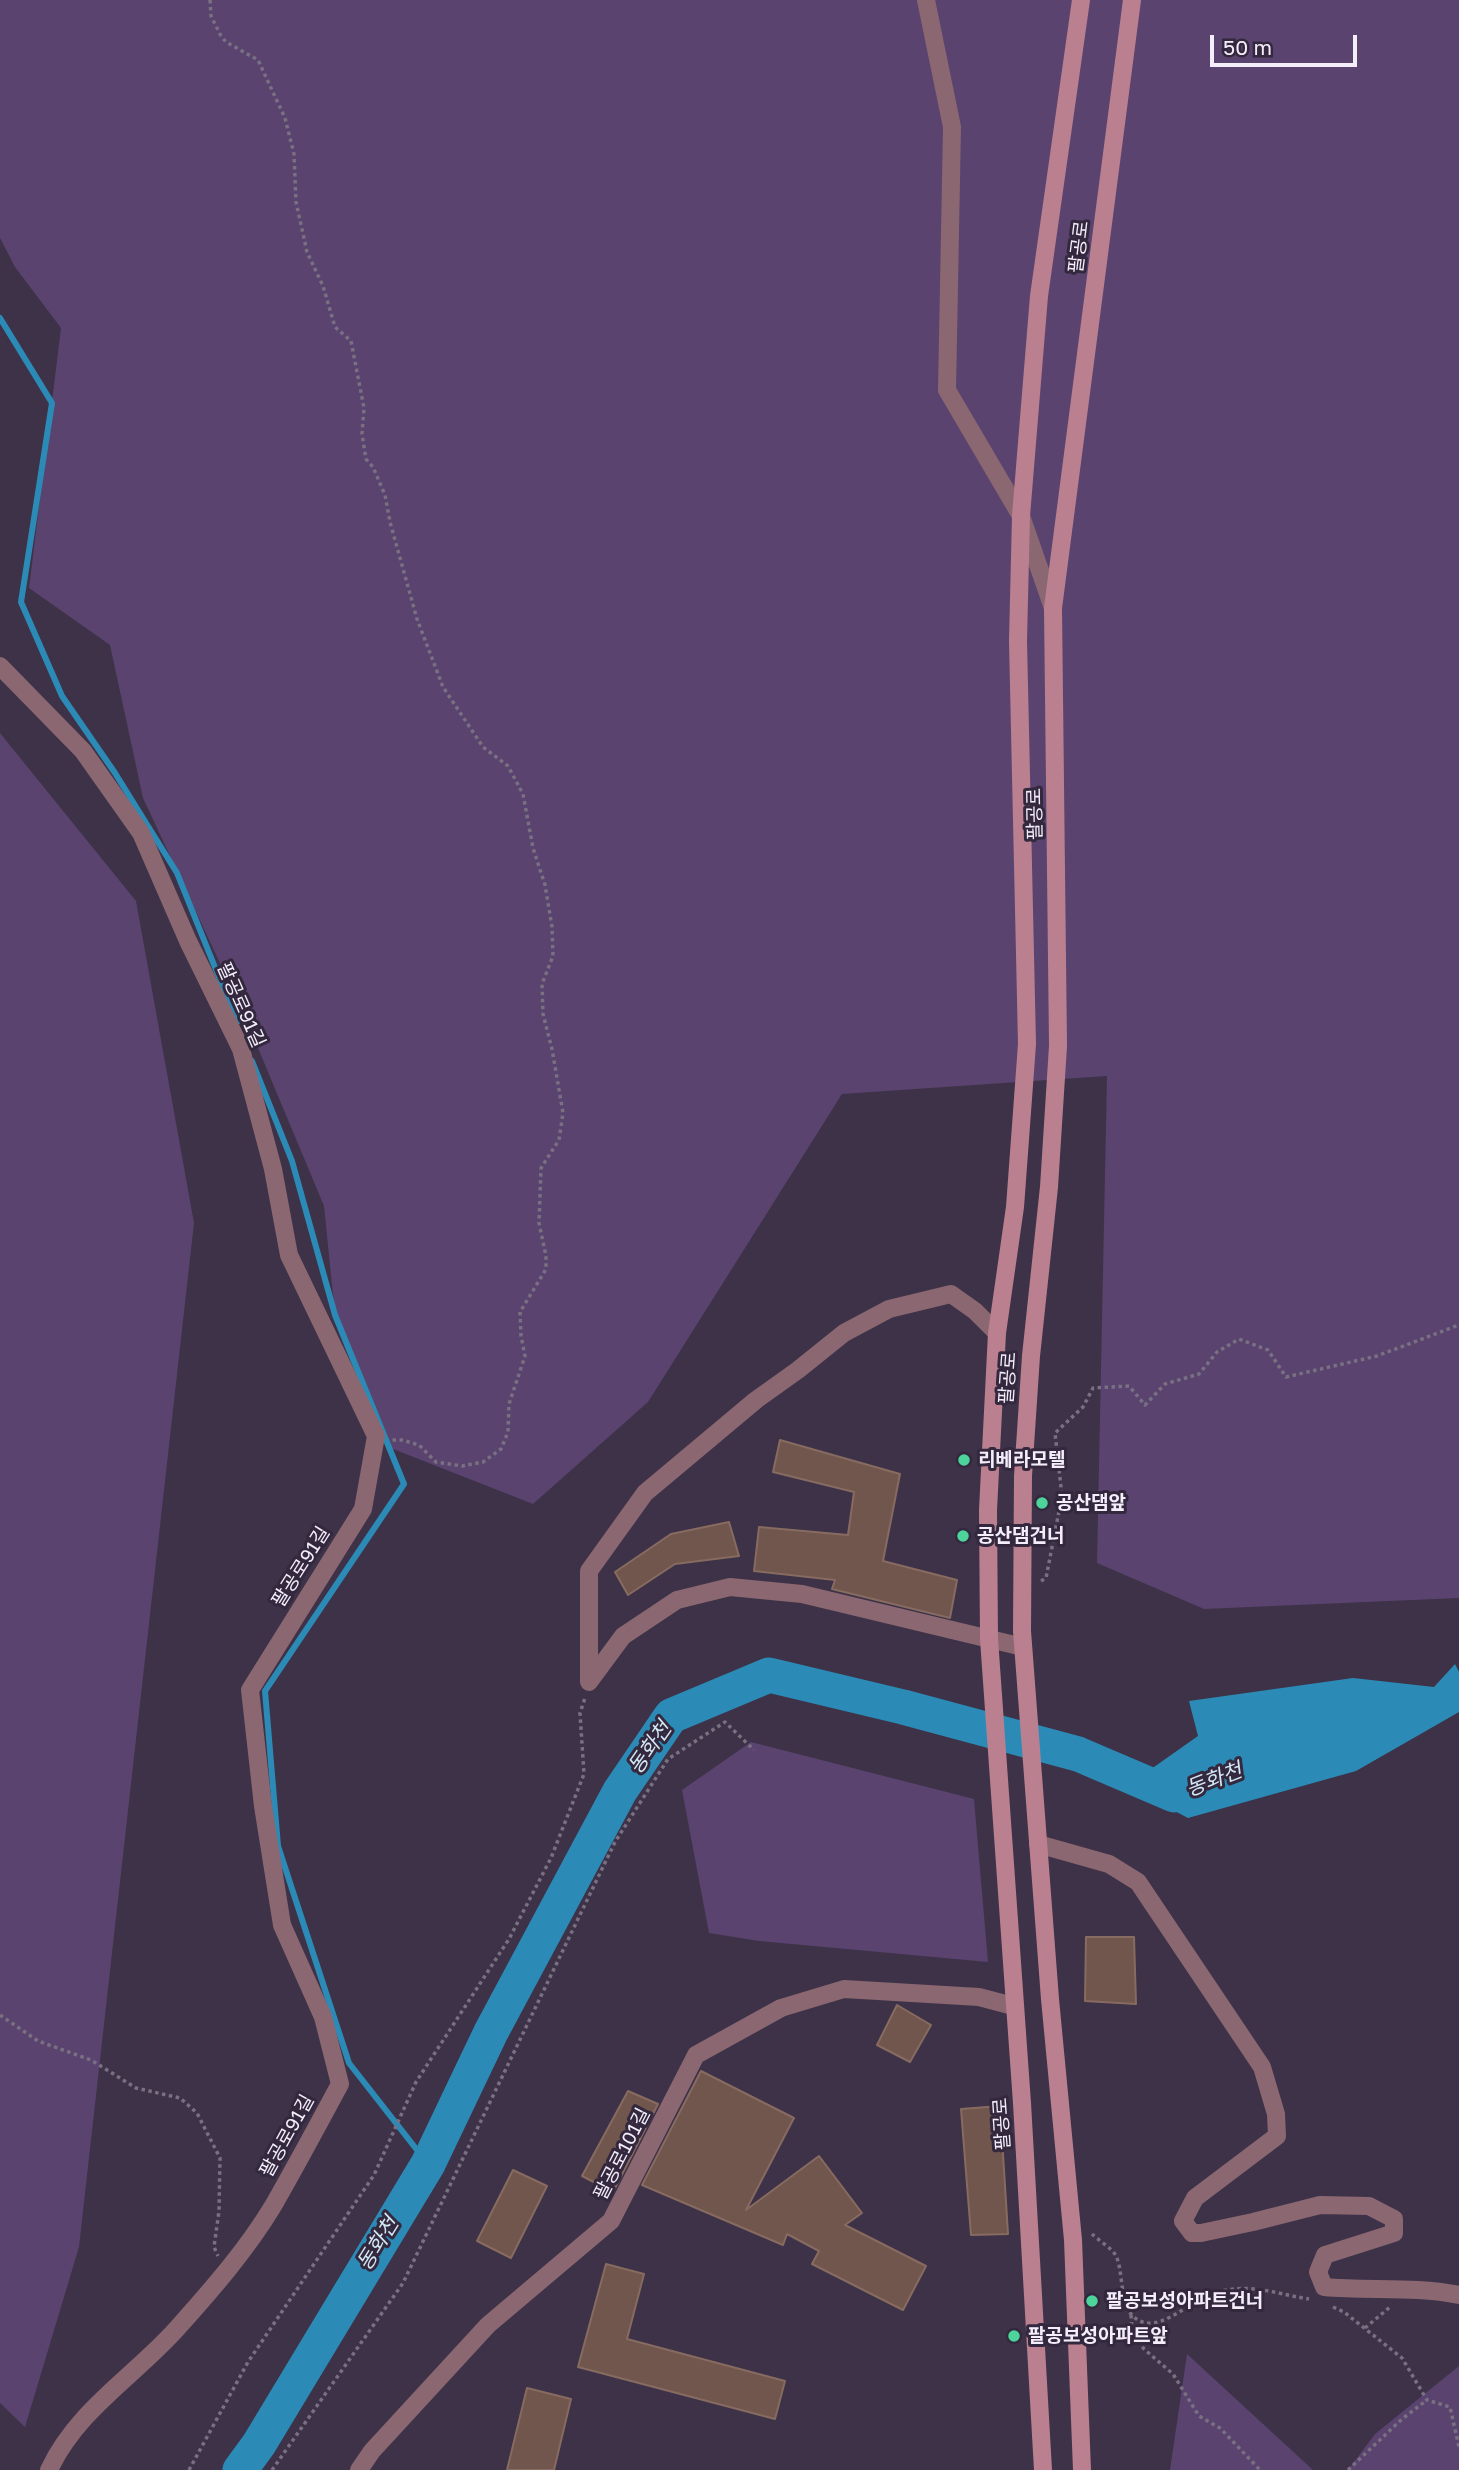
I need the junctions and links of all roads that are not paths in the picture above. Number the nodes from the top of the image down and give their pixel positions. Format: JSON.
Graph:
{"nodes":[{"id":1,"x":926,"y":0,"type":"edge"},
{"id":2,"x":1081,"y":0,"type":"edge"},
{"id":3,"x":1132,"y":0,"type":"edge"},
{"id":4,"x":1021,"y":516,"type":"junction"},
{"id":5,"x":1053,"y":608,"type":"junction"},
{"id":6,"x":0,"y":666,"type":"edge"},
{"id":7,"x":997,"y":1333,"type":"junction"},
{"id":8,"x":989,"y":1639,"type":"junction"},
{"id":9,"x":1023,"y":1648,"type":"junction"},
{"id":10,"x":1038,"y":1844,"type":"junction"},
{"id":11,"x":1013,"y":2006,"type":"junction"},
{"id":12,"x":1459,"y":2295,"type":"edge"},
{"id":13,"x":49,"y":2470,"type":"edge"},
{"id":14,"x":359,"y":2470,"type":"edge"},
{"id":15,"x":1043,"y":2470,"type":"edge"},
{"id":16,"x":1082,"y":2470,"type":"edge"}],
"edges":[{"from":1,"to":4,"type":"street"},
{"from":2,"to":4,"type":"main road","name":"팔공로"},
{"from":3,"to":5,"type":"main road","name":"팔공로"},
{"from":4,"to":5,"type":"street"},
{"from":4,"to":7,"type":"main road","name":"팔공로"},
{"from":5,"to":9,"type":"main road","name":"팔공로"},
{"from":6,"to":13,"type":"street","name":"팔공로91길"},
{"from":7,"to":8,"type":"main road","name":"팔공로"},
{"from":7,"to":8,"type":"street","name":"팔공로"},
{"from":8,"to":9,"type":"street"},
{"from":8,"to":11,"type":"main road","name":"팔공로"},
{"from":9,"to":10,"type":"main road","name":"팔공로"},
{"from":10,"to":12,"type":"street"},
{"from":10,"to":16,"type":"main road"},
{"from":11,"to":14,"type":"street","name":"팔공로101길"},
{"from":11,"to":15,"type":"main road","name":"팔공로"}]}
